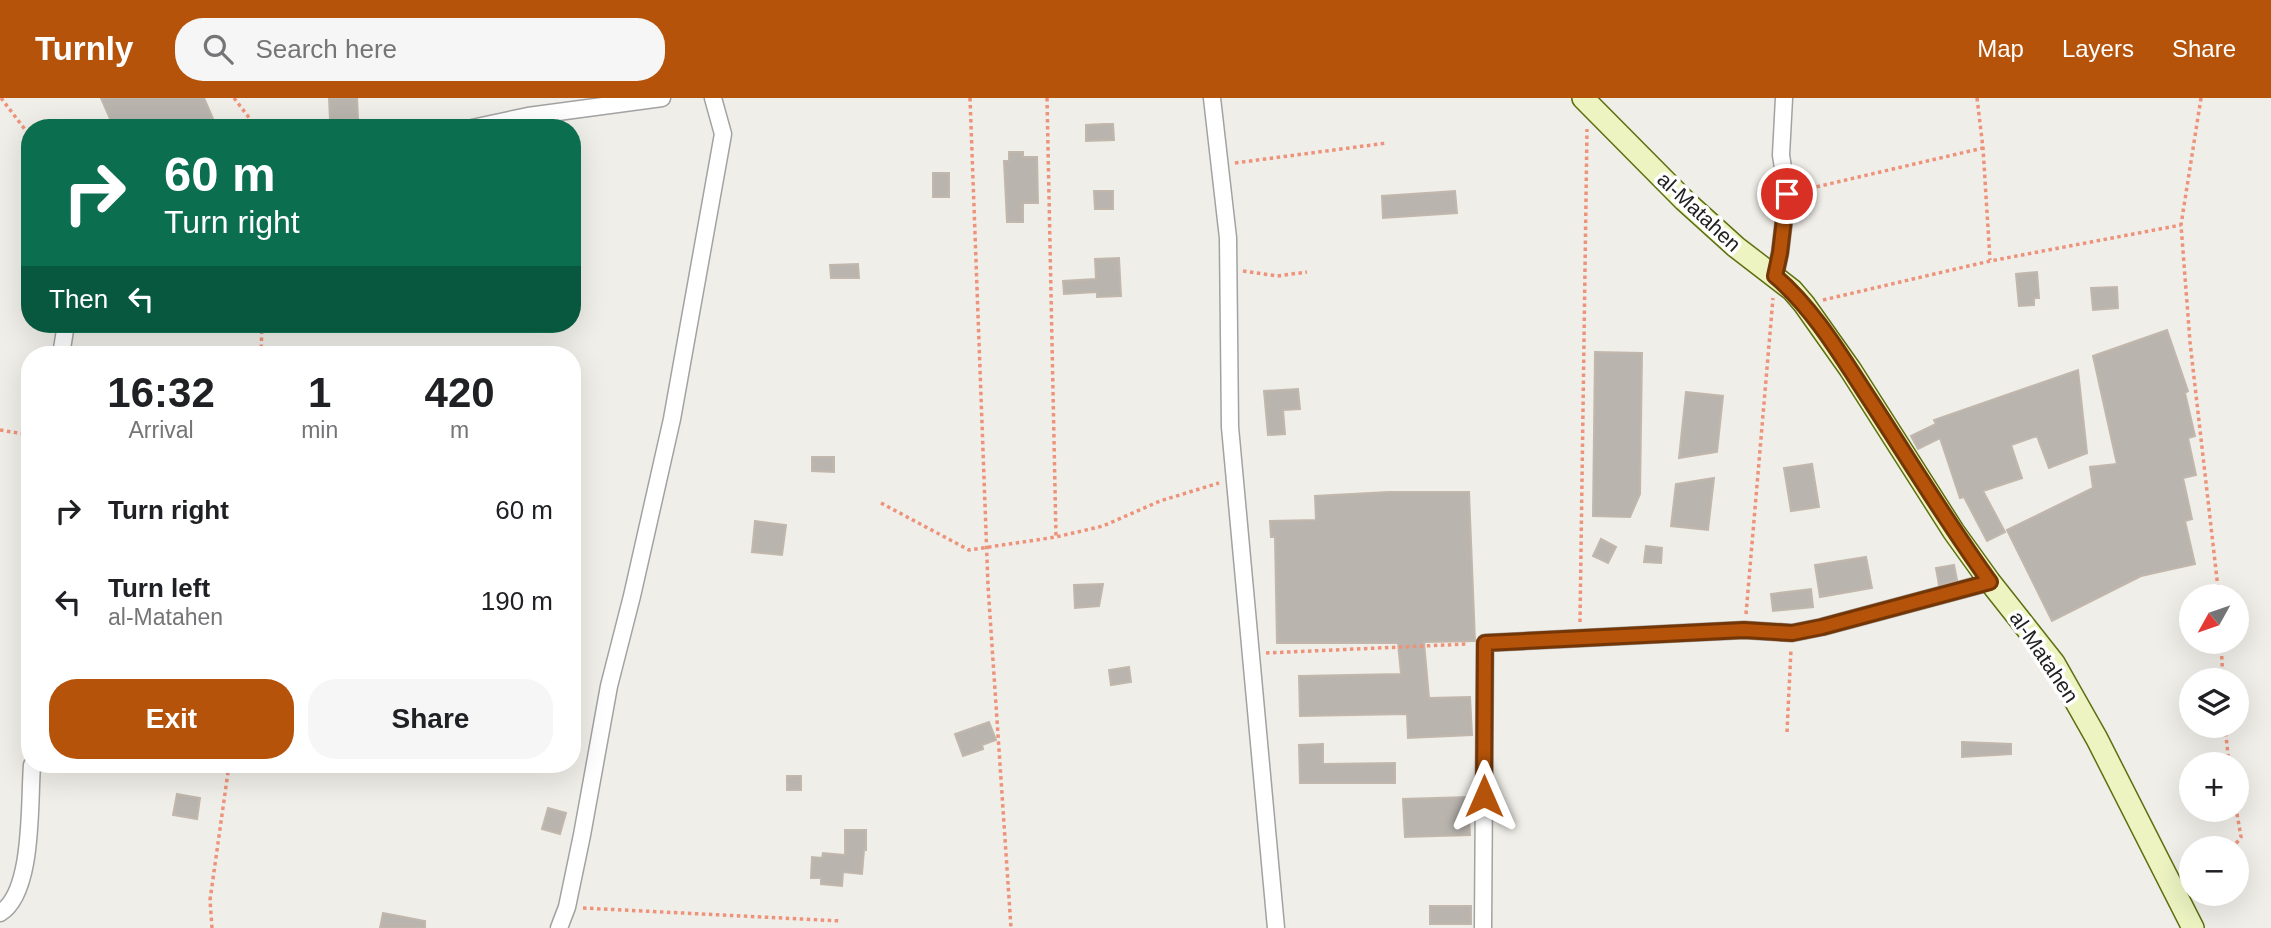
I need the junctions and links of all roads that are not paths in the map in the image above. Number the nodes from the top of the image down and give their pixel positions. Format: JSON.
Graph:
{"nodes":[{"id":1,"x":662,"y":98,"type":"edge"},
{"id":2,"x":713,"y":98,"type":"edge"},
{"id":3,"x":1212,"y":98,"type":"edge"},
{"id":4,"x":1784,"y":98,"type":"edge"},
{"id":5,"x":1585,"y":100,"type":"edge"},
{"id":6,"x":514,"y":119,"type":"edge"},
{"id":7,"x":1775,"y":276,"type":"junction"},
{"id":8,"x":1990,"y":582,"type":"junction"},
{"id":9,"x":31,"y":773,"type":"edge"},
{"id":10,"x":0,"y":913,"type":"edge"},
{"id":11,"x":559,"y":928,"type":"edge"},
{"id":12,"x":1276,"y":928,"type":"edge"},
{"id":13,"x":1483,"y":928,"type":"edge"},
{"id":14,"x":2193,"y":928,"type":"edge"}],
"edges":[{"from":1,"to":6,"type":"street"},
{"from":2,"to":11,"type":"street"},
{"from":3,"to":12,"type":"street"},
{"from":4,"to":7,"type":"street"},
{"from":5,"to":7,"type":"main road","name":"al-Matahen"},
{"from":7,"to":8,"type":"main road","name":"al-Matahen"},
{"from":8,"to":13,"type":"street"},
{"from":8,"to":14,"type":"main road","name":"al-Matahen"},
{"from":9,"to":10,"type":"street"}]}
